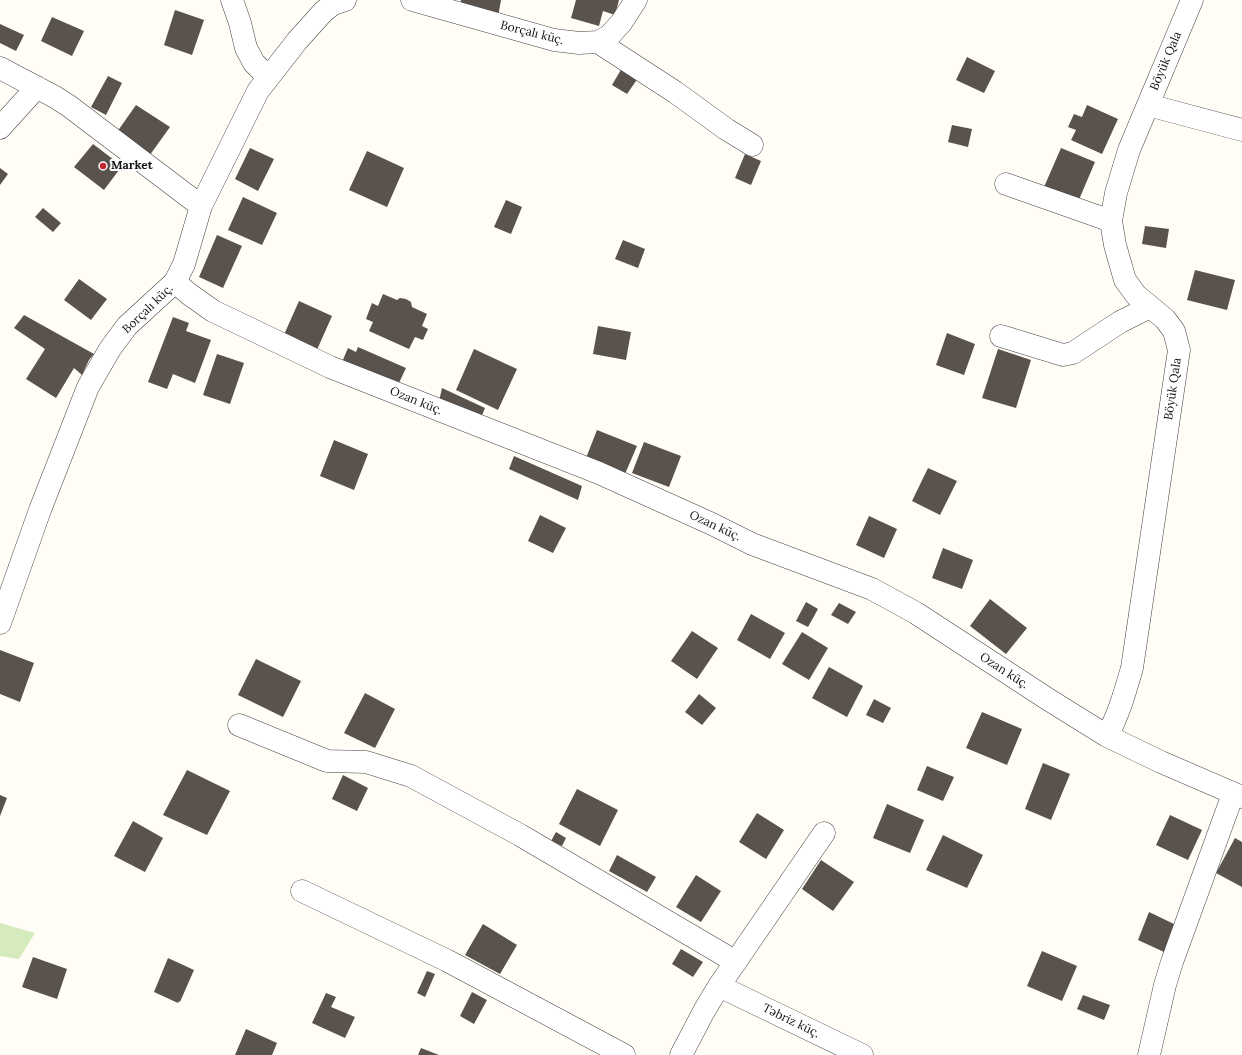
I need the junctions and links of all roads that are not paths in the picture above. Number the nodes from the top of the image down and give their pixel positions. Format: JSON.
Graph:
{"nodes":[{"id":1,"x":232,"y":0,"type":"edge"},
{"id":2,"x":345,"y":0,"type":"edge"},
{"id":3,"x":412,"y":0,"type":"edge"},
{"id":4,"x":636,"y":0,"type":"edge"},
{"id":5,"x":1192,"y":0,"type":"edge"},
{"id":6,"x":598,"y":42,"type":"junction"},
{"id":7,"x":0,"y":68,"type":"edge"},
{"id":8,"x":268,"y":76,"type":"junction"},
{"id":9,"x":37,"y":87,"type":"junction"},
{"id":10,"x":1148,"y":105,"type":"junction"},
{"id":11,"x":0,"y":128,"type":"edge"},
{"id":12,"x":1242,"y":130,"type":"edge"},
{"id":13,"x":752,"y":145,"type":"dead end"},
{"id":14,"x":1006,"y":184,"type":"dead end"},
{"id":15,"x":200,"y":206,"type":"junction"},
{"id":16,"x":1112,"y":221,"type":"junction"},
{"id":17,"x":176,"y":282,"type":"junction"},
{"id":18,"x":1150,"y":308,"type":"junction"},
{"id":19,"x":1001,"y":336,"type":"dead end"},
{"id":20,"x":0,"y":623,"type":"edge"},
{"id":21,"x":239,"y":725,"type":"dead end"},
{"id":22,"x":1107,"y":736,"type":"junction"},
{"id":23,"x":1238,"y":796,"type":"edge"},
{"id":24,"x":824,"y":833,"type":"dead end"},
{"id":25,"x":302,"y":891,"type":"dead end"},
{"id":26,"x":736,"y":962,"type":"junction"},
{"id":27,"x":719,"y":986,"type":"junction"},
{"id":28,"x":624,"y":1055,"type":"edge"},
{"id":29,"x":681,"y":1055,"type":"edge"},
{"id":30,"x":862,"y":1055,"type":"edge"},
{"id":31,"x":1149,"y":1055,"type":"edge"}],
"edges":[{"from":1,"to":8,"type":"street"},
{"from":2,"to":8,"type":"street","name":"Borçalı küç."},
{"from":3,"to":6,"type":"street","name":"Borçalı küç."},
{"from":4,"to":6,"type":"street"},
{"from":5,"to":10,"type":"street","name":"Böyük Qala"},
{"from":6,"to":13,"type":"street"},
{"from":7,"to":9,"type":"street"},
{"from":8,"to":15,"type":"street","name":"Borçalı küç."},
{"from":9,"to":11,"type":"street"},
{"from":9,"to":15,"type":"street"},
{"from":10,"to":12,"type":"street"},
{"from":10,"to":16,"type":"street","name":"Böyük Qala"},
{"from":14,"to":16,"type":"street"},
{"from":15,"to":17,"type":"street","name":"Borçalı küç."},
{"from":16,"to":18,"type":"street","name":"Böyük Qala"},
{"from":17,"to":20,"type":"street","name":"Borçalı küç."},
{"from":17,"to":22,"type":"street","name":"Ozan küç."},
{"from":18,"to":19,"type":"street"},
{"from":18,"to":22,"type":"street","name":"Böyük Qala"},
{"from":21,"to":26,"type":"street"},
{"from":22,"to":23,"type":"street","name":"Ozan küç."},
{"from":23,"to":31,"type":"street"},
{"from":24,"to":26,"type":"street"},
{"from":25,"to":28,"type":"street"},
{"from":26,"to":27,"type":"street"},
{"from":27,"to":29,"type":"street"},
{"from":27,"to":30,"type":"street","name":"Təbriz küç."}]}
